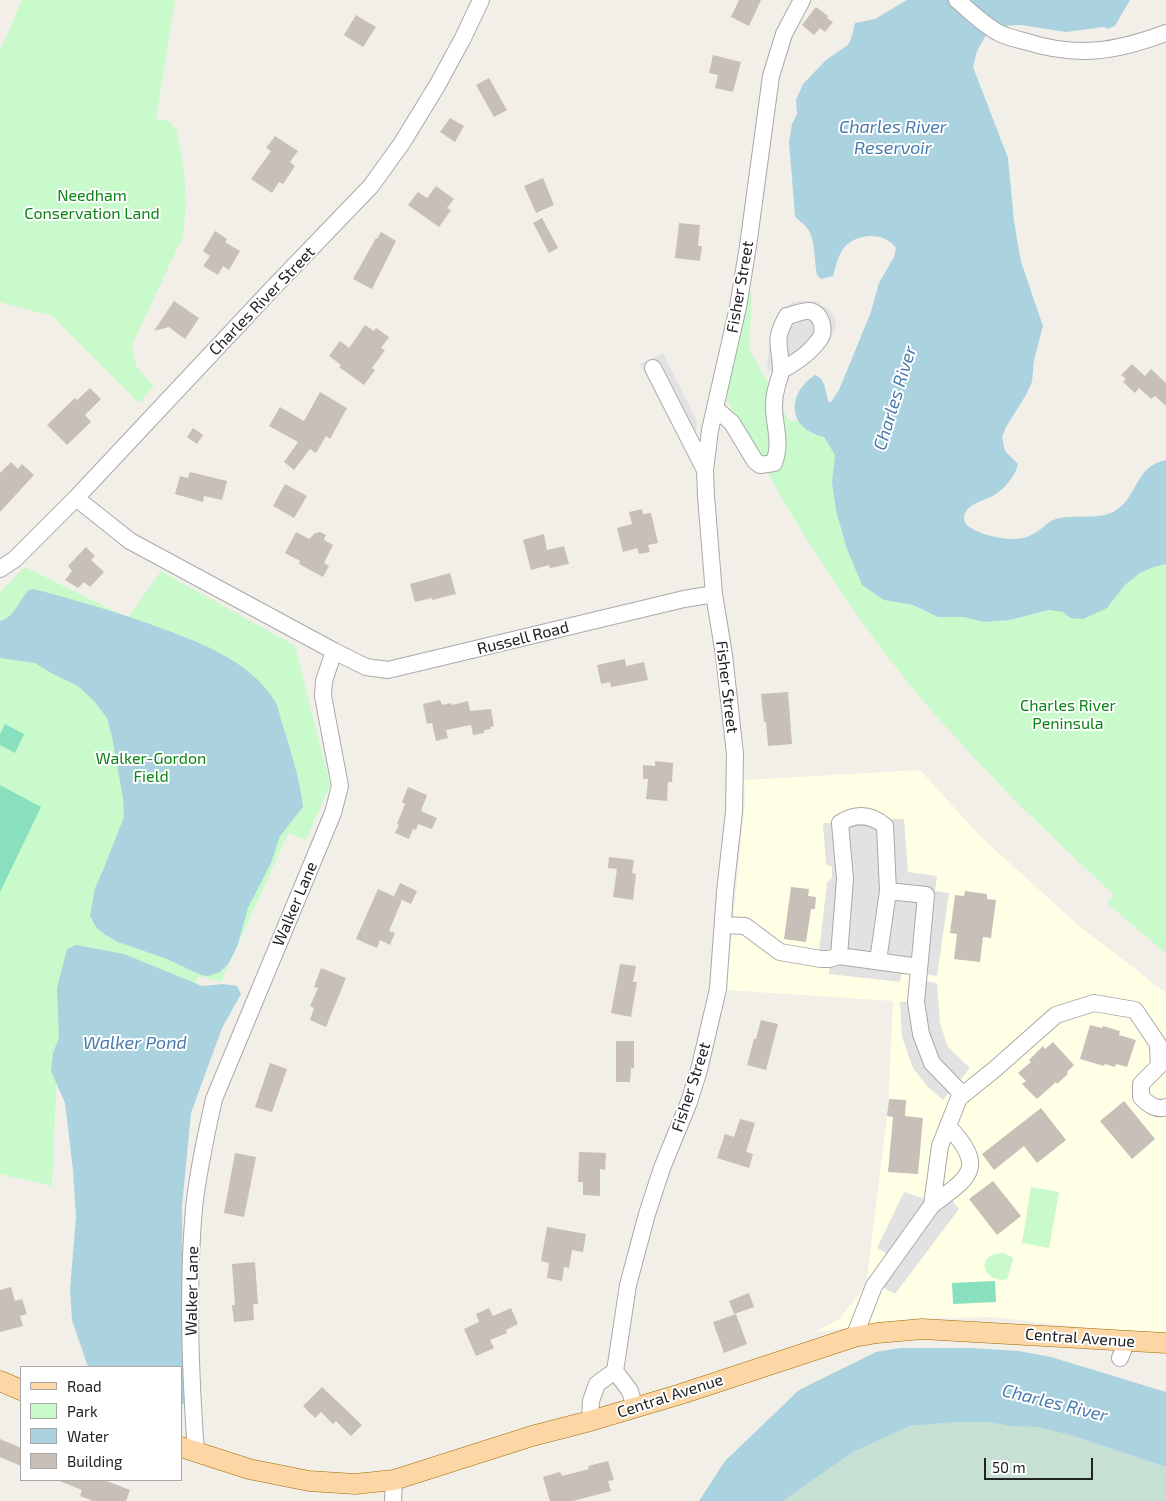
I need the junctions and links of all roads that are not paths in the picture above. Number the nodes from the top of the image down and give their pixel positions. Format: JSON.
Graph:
{"nodes":[{"id":1,"x":481,"y":0,"type":"edge"},
{"id":2,"x":802,"y":0,"type":"edge"},
{"id":3,"x":961,"y":4,"type":"edge"},
{"id":4,"x":1166,"y":33,"type":"edge"},
{"id":5,"x":653,"y":368,"type":"dead end"},
{"id":6,"x":782,"y":370,"type":"dead end"},
{"id":7,"x":715,"y":408,"type":"junction"},
{"id":8,"x":705,"y":470,"type":"junction"},
{"id":9,"x":76,"y":498,"type":"junction"},
{"id":10,"x":0,"y":569,"type":"edge"},
{"id":11,"x":714,"y":594,"type":"junction"},
{"id":12,"x":334,"y":651,"type":"junction"},
{"id":13,"x":888,"y":891,"type":"junction"},
{"id":14,"x":723,"y":925,"type":"junction"},
{"id":15,"x":839,"y":956,"type":"junction"},
{"id":16,"x":878,"y":961,"type":"junction"},
{"id":17,"x":919,"y":967,"type":"junction"},
{"id":18,"x":1158,"y":1044,"type":"junction"},
{"id":19,"x":1166,"y":1060,"type":"edge"},
{"id":20,"x":963,"y":1095,"type":"junction"},
{"id":21,"x":1166,"y":1106,"type":"edge"},
{"id":22,"x":948,"y":1126,"type":"junction"},
{"id":23,"x":932,"y":1205,"type":"junction"},
{"id":24,"x":854,"y":1337,"type":"junction"},
{"id":25,"x":1166,"y":1343,"type":"edge"},
{"id":26,"x":615,"y":1371,"type":"junction"},
{"id":27,"x":0,"y":1381,"type":"edge"},
{"id":28,"x":20,"y":1390,"type":"edge"},
{"id":29,"x":635,"y":1408,"type":"junction"},
{"id":30,"x":590,"y":1422,"type":"junction"},
{"id":31,"x":188,"y":1449,"type":"edge"},
{"id":32,"x":394,"y":1480,"type":"junction"},
{"id":33,"x":394,"y":1501,"type":"edge"}],
"edges":[{"from":1,"to":9,"type":"street","name":"Charles River Street"},
{"from":2,"to":7,"type":"street","name":"Fisher Street"},
{"from":3,"to":4,"type":"street"},
{"from":5,"to":8,"type":"street"},
{"from":6,"to":7,"type":"street"},
{"from":7,"to":8,"type":"street","name":"Fisher Street"},
{"from":8,"to":11,"type":"street","name":"Fisher Street"},
{"from":9,"to":10,"type":"street","name":"Charles River Street"},
{"from":9,"to":12,"type":"street"},
{"from":11,"to":12,"type":"street","name":"Russell Road"},
{"from":11,"to":14,"type":"street","name":"Fisher Street"},
{"from":12,"to":31,"type":"street","name":"Walker Lane"},
{"from":13,"to":15,"type":"street"},
{"from":13,"to":16,"type":"street"},
{"from":13,"to":17,"type":"street"},
{"from":14,"to":15,"type":"street"},
{"from":14,"to":26,"type":"street","name":"Fisher Street"},
{"from":15,"to":16,"type":"street"},
{"from":16,"to":17,"type":"street"},
{"from":17,"to":20,"type":"street"},
{"from":18,"to":19,"type":"street"},
{"from":18,"to":20,"type":"street"},
{"from":18,"to":21,"type":"street"},
{"from":20,"to":22,"type":"street"},
{"from":22,"to":23,"type":"street"},
{"from":22,"to":23,"type":"street"},
{"from":23,"to":24,"type":"street"},
{"from":24,"to":25,"type":"main road","name":"Central Avenue"},
{"from":24,"to":29,"type":"main road","name":"Central Avenue"},
{"from":26,"to":29,"type":"street"},
{"from":26,"to":30,"type":"street"},
{"from":27,"to":28,"type":"main road"},
{"from":29,"to":30,"type":"main road","name":"Central Avenue"},
{"from":30,"to":32,"type":"main road","name":"Central Avenue"},
{"from":31,"to":32,"type":"main road","name":"Central Avenue"},
{"from":32,"to":33,"type":"street"}]}
